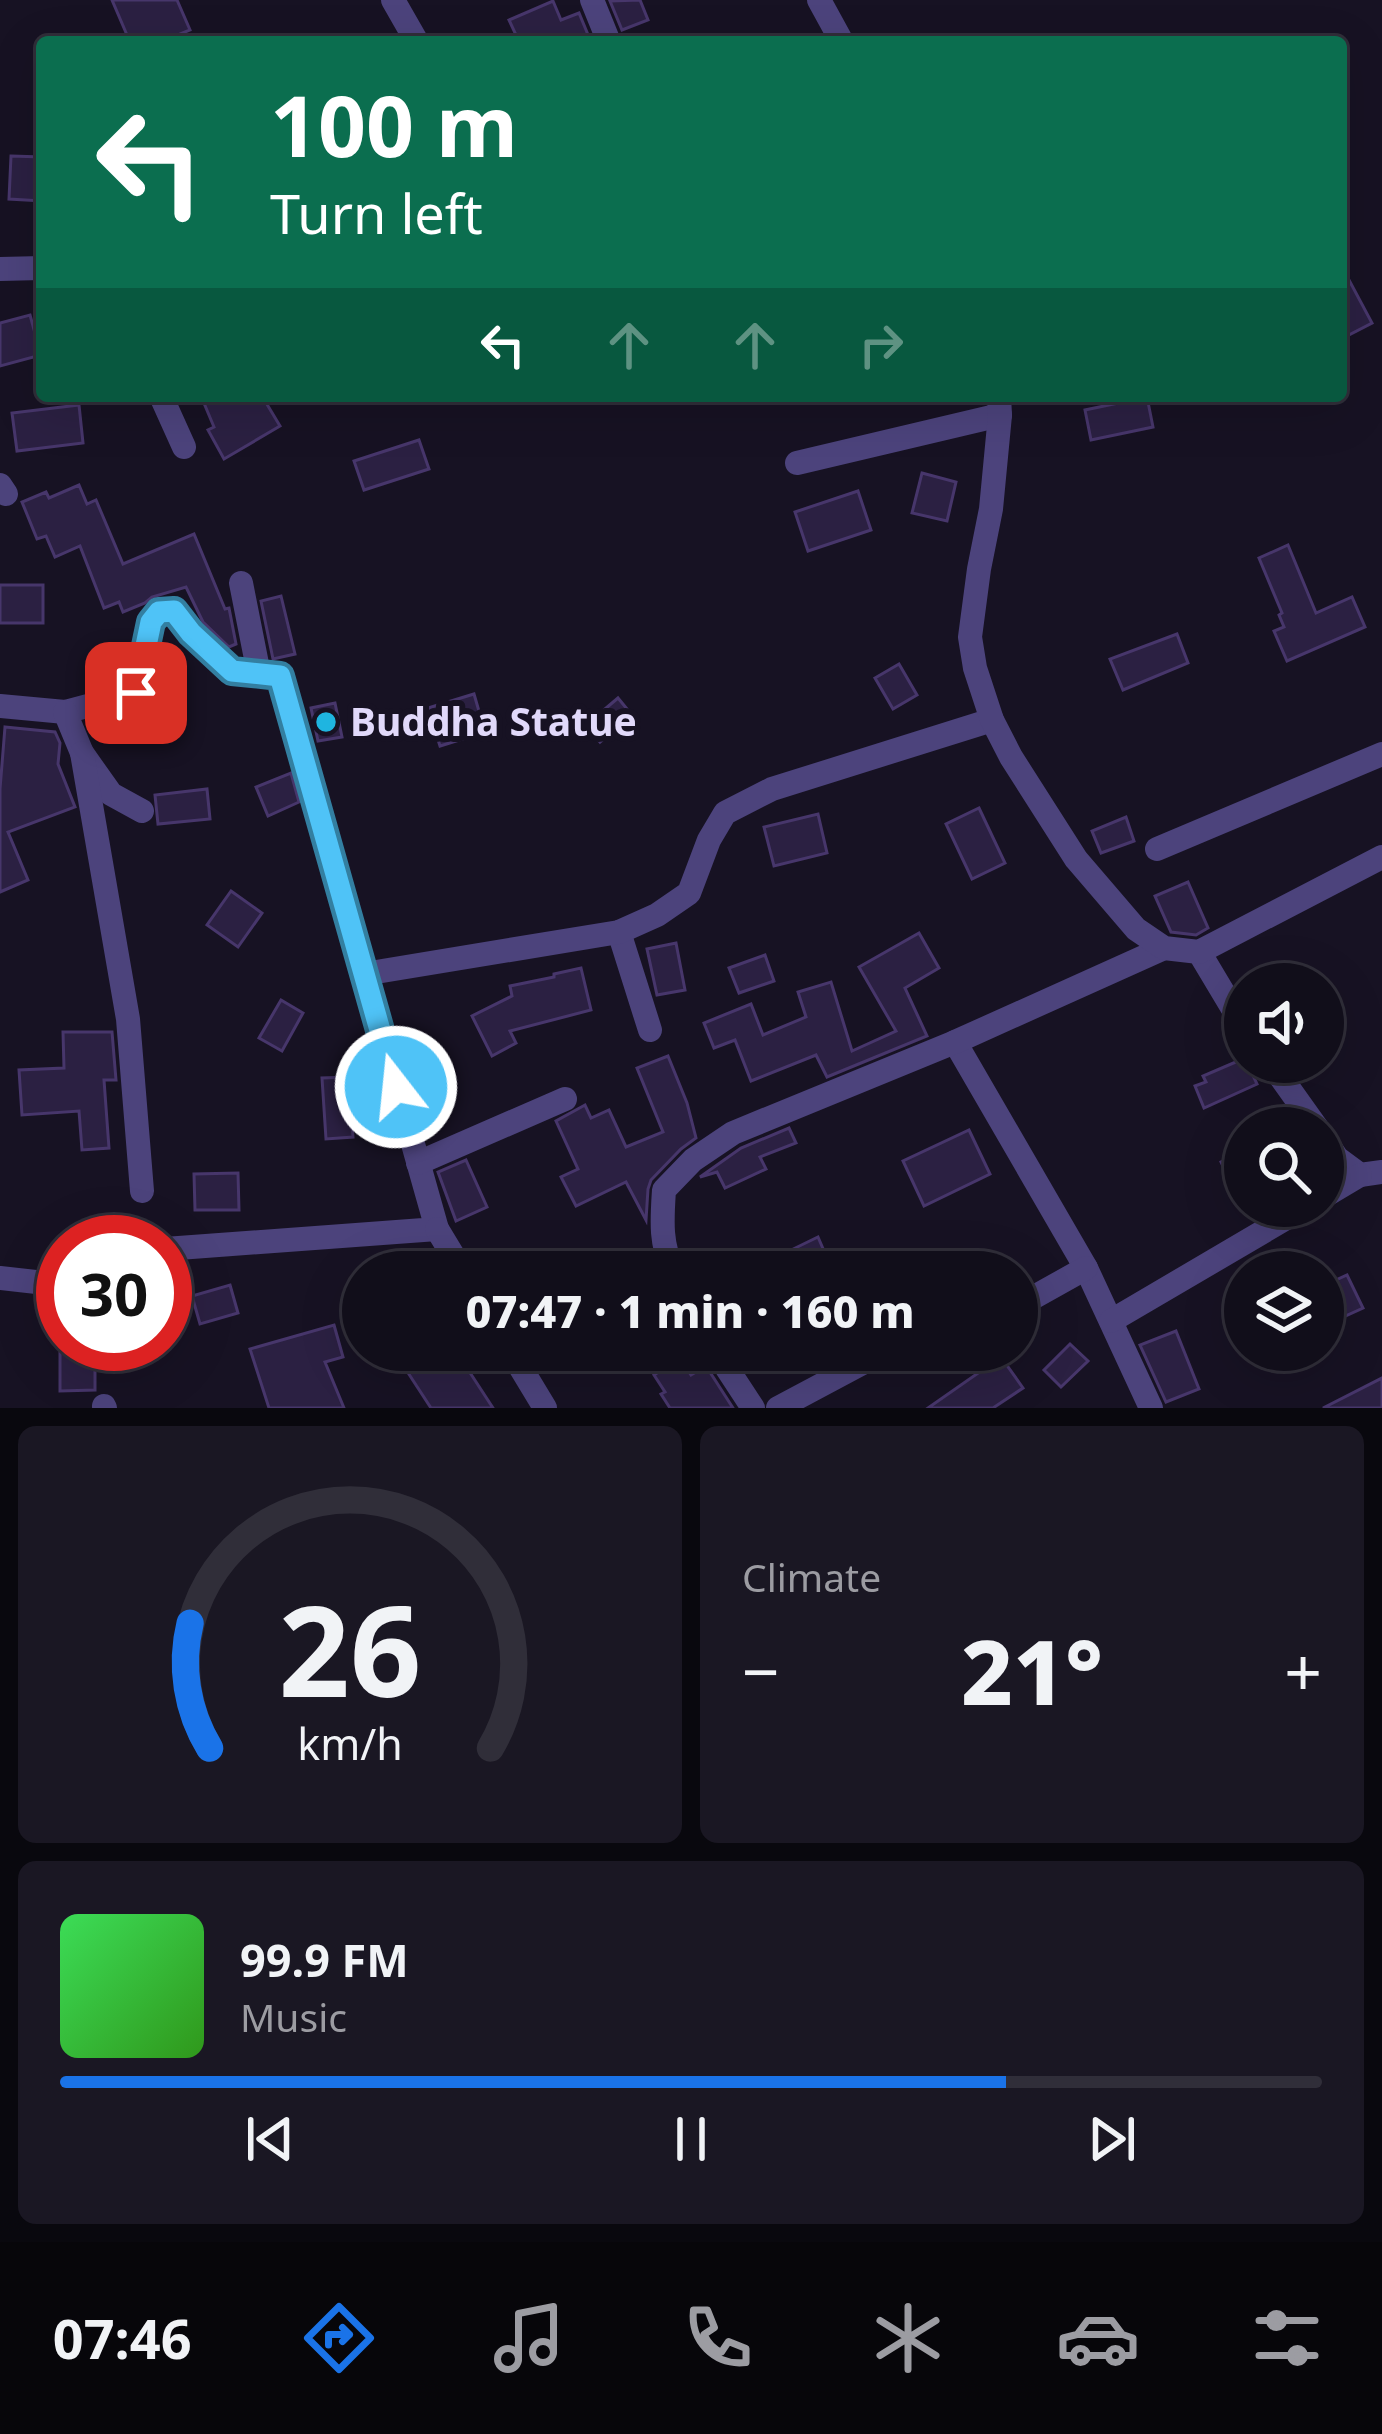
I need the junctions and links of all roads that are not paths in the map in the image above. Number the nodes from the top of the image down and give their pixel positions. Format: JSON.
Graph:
{"nodes":[{"id":1,"x":393,"y":0,"type":"edge"},
{"id":2,"x":592,"y":0,"type":"edge"},
{"id":3,"x":819,"y":0,"type":"edge"},
{"id":4,"x":414,"y":36,"type":"edge"},
{"id":5,"x":607,"y":36,"type":"edge"},
{"id":6,"x":839,"y":36,"type":"edge"},
{"id":7,"x":36,"y":268,"type":"edge"},
{"id":8,"x":0,"y":269,"type":"edge"},
{"id":9,"x":163,"y":402,"type":"edge"},
{"id":10,"x":1000,"y":406,"type":"edge"},
{"id":11,"x":184,"y":447,"type":"dead end"},
{"id":12,"x":797,"y":463,"type":"dead end"},
{"id":13,"x":242,"y":583,"type":"dead end"},
{"id":14,"x":260,"y":674,"type":"junction"},
{"id":15,"x":0,"y":706,"type":"edge"},
{"id":16,"x":65,"y":712,"type":"junction"},
{"id":17,"x":992,"y":720,"type":"junction"},
{"id":18,"x":82,"y":753,"type":"junction"},
{"id":19,"x":1382,"y":754,"type":"edge"},
{"id":20,"x":142,"y":811,"type":"dead end"},
{"id":21,"x":1157,"y":849,"type":"dead end"},
{"id":22,"x":1382,"y":857,"type":"edge"},
{"id":23,"x":619,"y":932,"type":"junction"},
{"id":24,"x":1164,"y":948,"type":"junction"},
{"id":25,"x":1199,"y":952,"type":"junction"},
{"id":26,"x":364,"y":974,"type":"junction"},
{"id":27,"x":1224,"y":994,"type":"edge"},
{"id":28,"x":650,"y":1030,"type":"dead end"},
{"id":29,"x":955,"y":1042,"type":"junction"},
{"id":30,"x":565,"y":1099,"type":"dead end"},
{"id":31,"x":418,"y":1162,"type":"junction"},
{"id":32,"x":1371,"y":1173,"type":"edge"},
{"id":33,"x":1344,"y":1186,"type":"edge"},
{"id":34,"x":142,"y":1191,"type":"dead end"},
{"id":35,"x":1271,"y":1227,"type":"edge"},
{"id":36,"x":436,"y":1229,"type":"junction"},
{"id":37,"x":192,"y":1247,"type":"edge"},
{"id":38,"x":450,"y":1251,"type":"edge"},
{"id":39,"x":665,"y":1251,"type":"edge"},
{"id":40,"x":1087,"y":1268,"type":"junction"},
{"id":41,"x":0,"y":1278,"type":"edge"},
{"id":42,"x":36,"y":1282,"type":"edge"},
{"id":43,"x":1038,"y":1294,"type":"edge"},
{"id":44,"x":1111,"y":1321,"type":"junction"},
{"id":45,"x":523,"y":1371,"type":"edge"},
{"id":46,"x":729,"y":1371,"type":"edge"},
{"id":47,"x":848,"y":1371,"type":"edge"},
{"id":48,"x":545,"y":1408,"type":"edge"},
{"id":49,"x":753,"y":1408,"type":"edge"},
{"id":50,"x":778,"y":1408,"type":"edge"},
{"id":51,"x":1151,"y":1408,"type":"edge"}],
"edges":[{"from":1,"to":4,"type":"street"},
{"from":2,"to":5,"type":"street"},
{"from":3,"to":6,"type":"street"},
{"from":7,"to":8,"type":"street"},
{"from":9,"to":11,"type":"street"},
{"from":10,"to":12,"type":"street"},
{"from":10,"to":17,"type":"street"},
{"from":13,"to":14,"type":"street"},
{"from":14,"to":16,"type":"street"},
{"from":14,"to":26,"type":"street"},
{"from":15,"to":16,"type":"street"},
{"from":16,"to":18,"type":"street"},
{"from":17,"to":23,"type":"street"},
{"from":17,"to":24,"type":"street"},
{"from":18,"to":20,"type":"street"},
{"from":18,"to":34,"type":"street"},
{"from":19,"to":21,"type":"street"},
{"from":22,"to":25,"type":"street"},
{"from":23,"to":26,"type":"street"},
{"from":23,"to":28,"type":"street"},
{"from":24,"to":25,"type":"street"},
{"from":24,"to":29,"type":"street"},
{"from":25,"to":27,"type":"street"},
{"from":26,"to":31,"type":"street"},
{"from":29,"to":39,"type":"street"},
{"from":29,"to":40,"type":"street"},
{"from":30,"to":31,"type":"street"},
{"from":31,"to":36,"type":"street"},
{"from":32,"to":33,"type":"street"},
{"from":35,"to":44,"type":"street"},
{"from":36,"to":37,"type":"street"},
{"from":36,"to":38,"type":"street"},
{"from":40,"to":43,"type":"street"},
{"from":40,"to":44,"type":"street"},
{"from":41,"to":42,"type":"street"},
{"from":44,"to":51,"type":"street"},
{"from":45,"to":48,"type":"street"},
{"from":46,"to":49,"type":"street"},
{"from":47,"to":50,"type":"street"}]}
